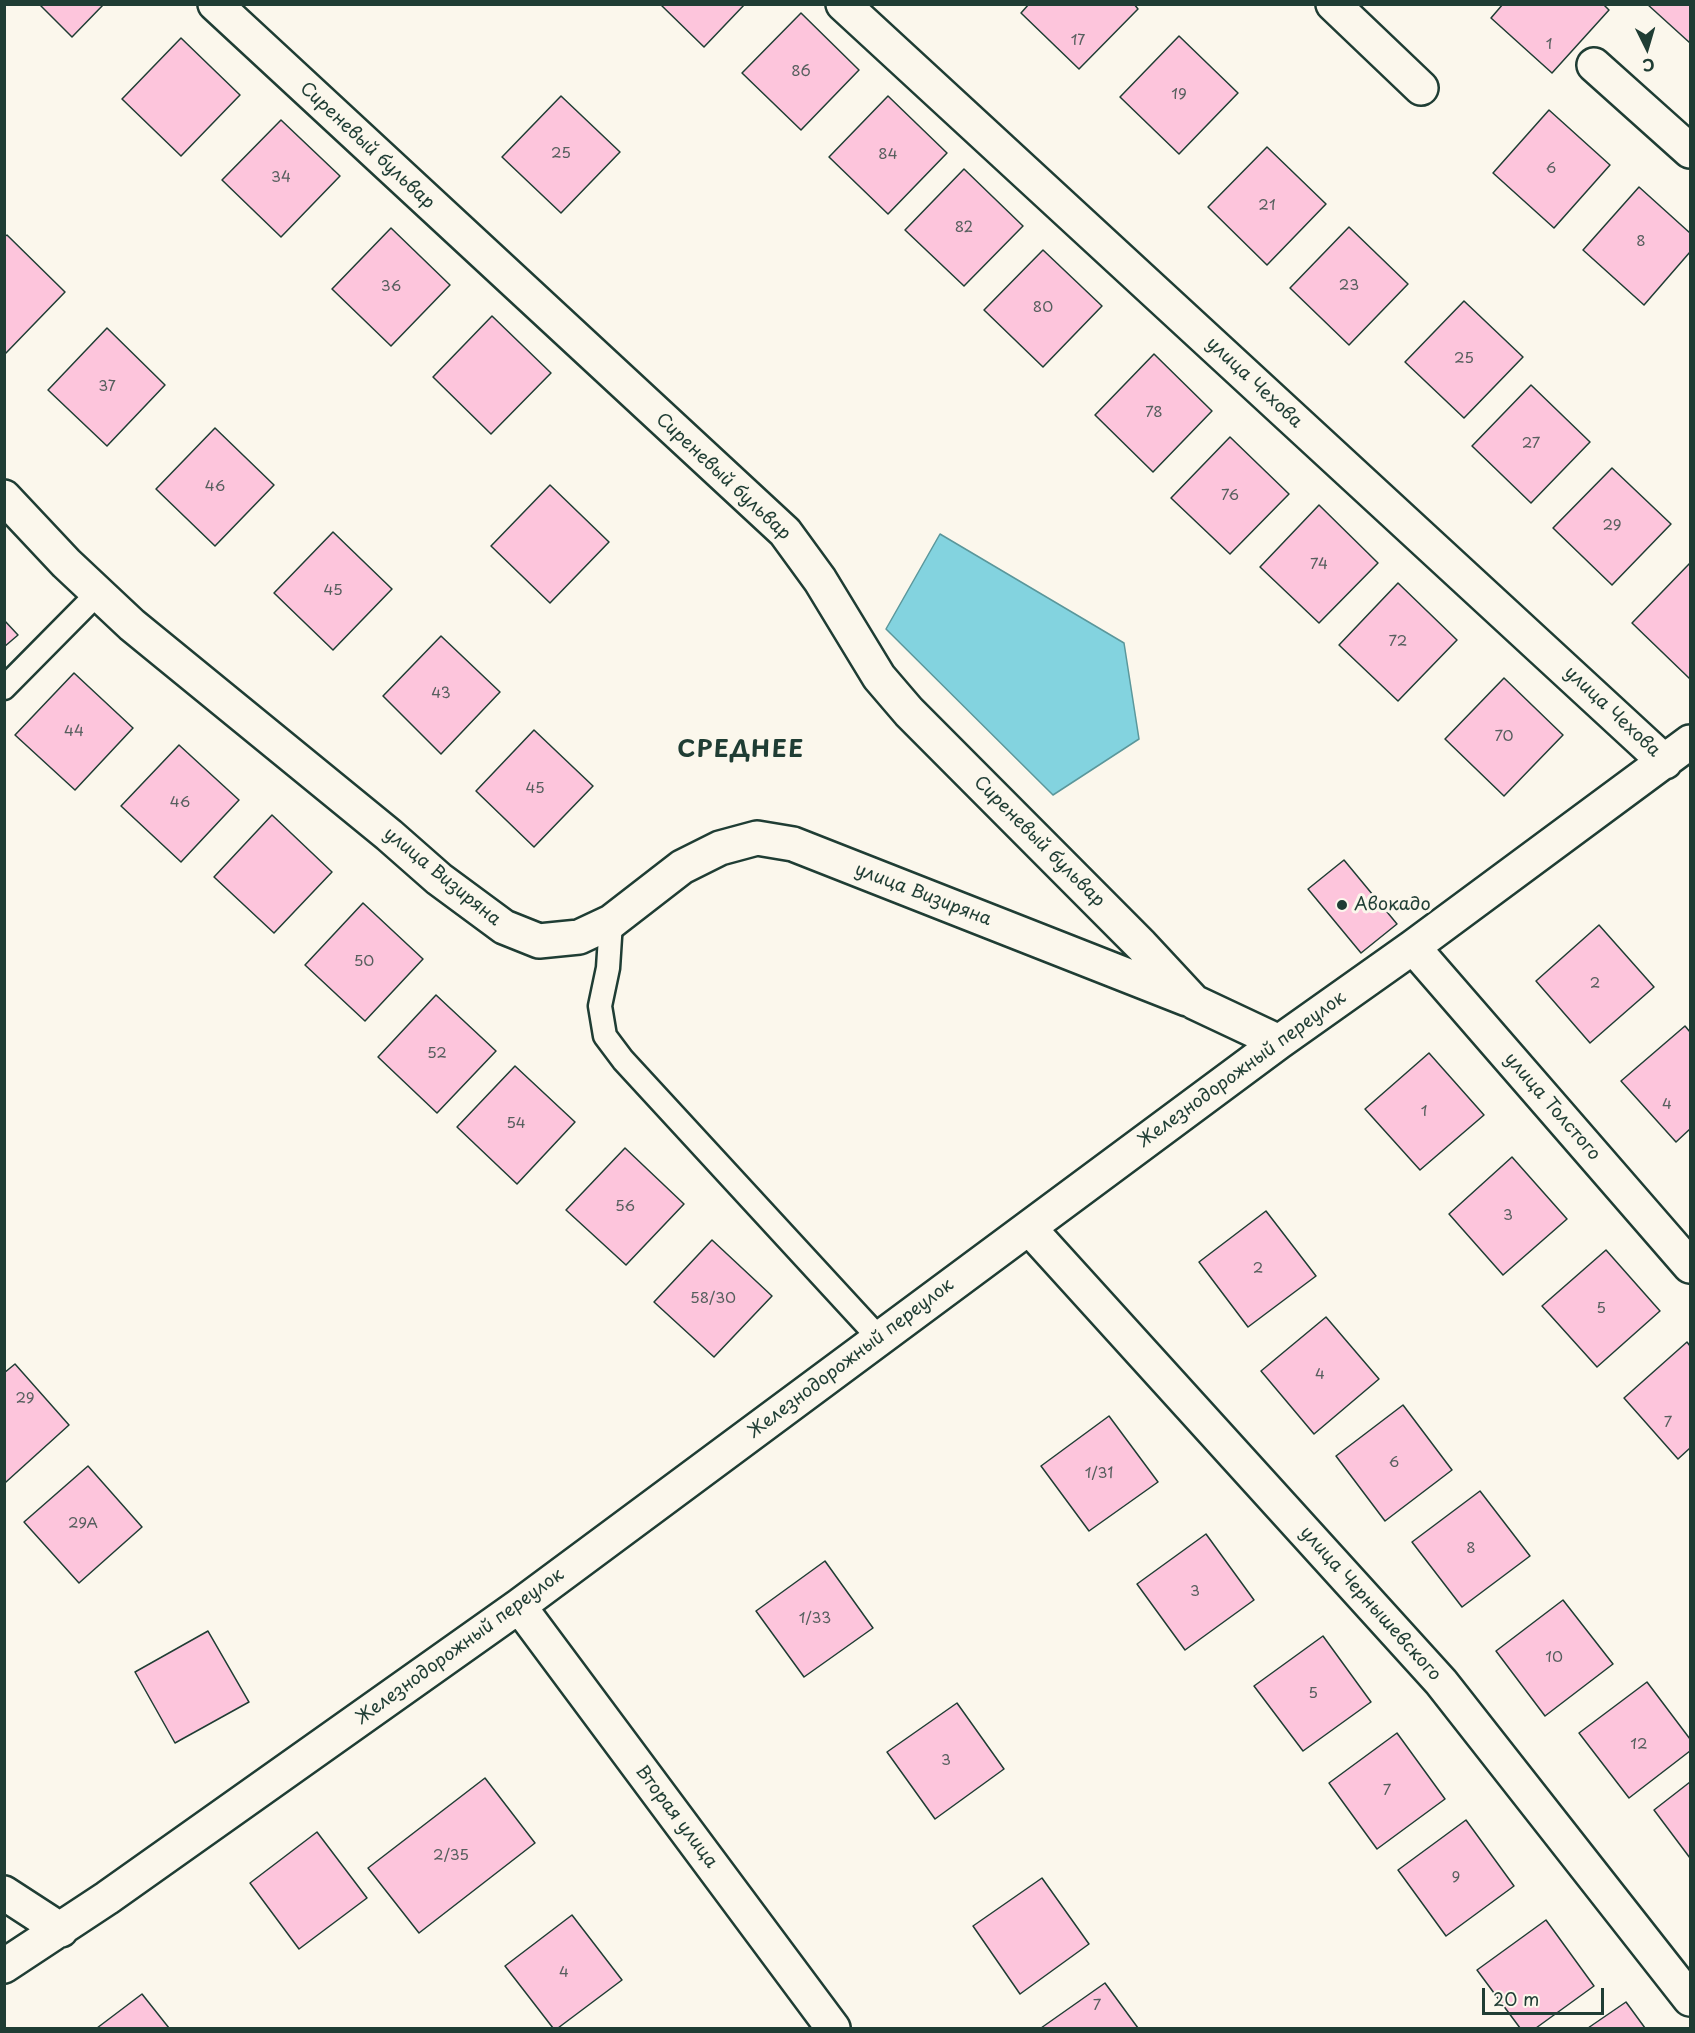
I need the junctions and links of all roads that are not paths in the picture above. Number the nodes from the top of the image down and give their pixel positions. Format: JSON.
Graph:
{"nodes":[{"id":1,"x":215,"y":4,"type":"edge"},
{"id":2,"x":843,"y":4,"type":"edge"},
{"id":3,"x":1333,"y":4,"type":"edge"},
{"id":4,"x":1594,"y":65,"type":"dead end"},
{"id":5,"x":1421,"y":88,"type":"dead end"},
{"id":6,"x":1690,"y":151,"type":"edge"},
{"id":7,"x":4,"y":497,"type":"edge"},
{"id":8,"x":98,"y":593,"type":"junction"},
{"id":9,"x":4,"y":688,"type":"edge"},
{"id":10,"x":1678,"y":752,"type":"edge"},
{"id":11,"x":611,"y":922,"type":"junction"},
{"id":12,"x":1413,"y":947,"type":"junction"},
{"id":13,"x":1194,"y":1002,"type":"junction"},
{"id":14,"x":1279,"y":1042,"type":"junction"},
{"id":15,"x":1029,"y":1227,"type":"junction"},
{"id":16,"x":1690,"y":1266,"type":"edge"},
{"id":17,"x":879,"y":1338,"type":"junction"},
{"id":18,"x":519,"y":1606,"type":"junction"},
{"id":19,"x":4,"y":1893,"type":"edge"},
{"id":20,"x":61,"y":1930,"type":"junction"},
{"id":21,"x":4,"y":1966,"type":"edge"},
{"id":22,"x":1690,"y":1999,"type":"edge"},
{"id":23,"x":833,"y":2028,"type":"edge"}],
"edges":[{"from":1,"to":13,"type":"street","name":"Сиреневый бульвар"},
{"from":2,"to":10,"type":"street","name":"улица Чехова"},
{"from":3,"to":5,"type":"street"},
{"from":4,"to":6,"type":"street"},
{"from":7,"to":8,"type":"street","name":"улица Визиряна"},
{"from":8,"to":9,"type":"lane"},
{"from":8,"to":11,"type":"street","name":"улица Визиряна"},
{"from":10,"to":12,"type":"street","name":"Железнодорожный переулок"},
{"from":11,"to":13,"type":"street","name":"улица Визиряна"},
{"from":11,"to":17,"type":"lane"},
{"from":12,"to":14,"type":"street","name":"Железнодорожный переулок"},
{"from":12,"to":16,"type":"street","name":"улица Толстого"},
{"from":13,"to":14,"type":"street","name":"Сиреневый бульвар"},
{"from":14,"to":15,"type":"street","name":"Железнодорожный переулок"},
{"from":15,"to":17,"type":"street","name":"Железнодорожный переулок"},
{"from":15,"to":22,"type":"street","name":"улица Чернышевского"},
{"from":17,"to":18,"type":"street","name":"Железнодорожный переулок"},
{"from":18,"to":20,"type":"street","name":"Железнодорожный переулок"},
{"from":18,"to":23,"type":"street","name":"Вторая улица"},
{"from":19,"to":20,"type":"street"},
{"from":20,"to":21,"type":"street","name":"Железнодорожный переулок"}]}
